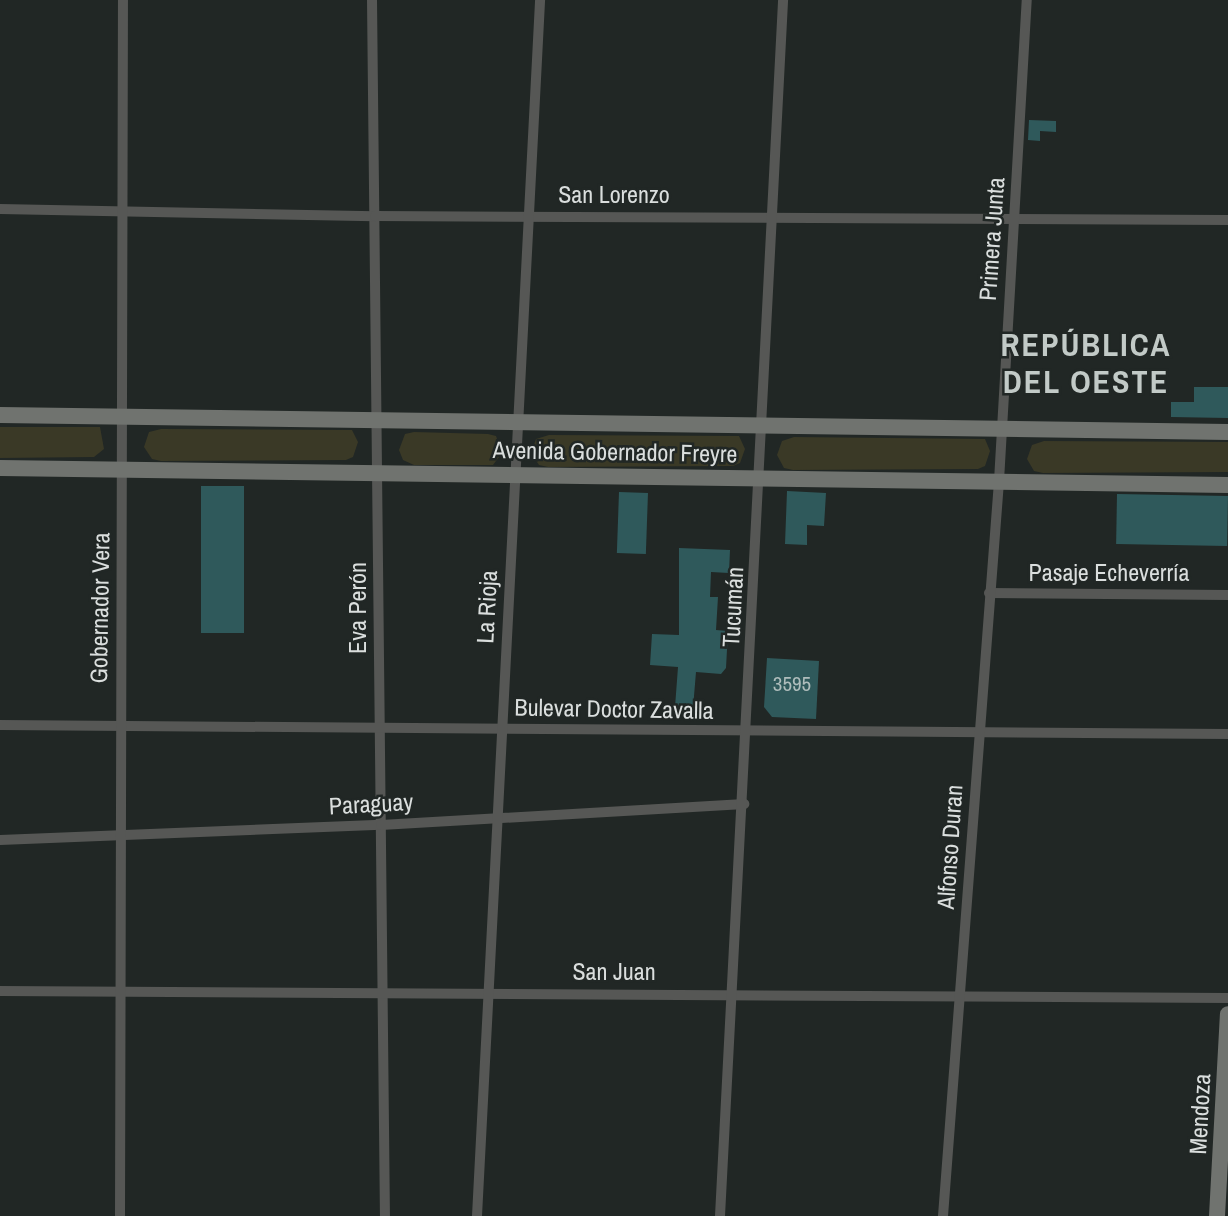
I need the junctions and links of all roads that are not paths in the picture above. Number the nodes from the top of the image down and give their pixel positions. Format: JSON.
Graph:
{"nodes":[{"id":1,"x":123,"y":0,"type":"edge"},
{"id":2,"x":372,"y":0,"type":"edge"},
{"id":3,"x":540,"y":0,"type":"edge"},
{"id":4,"x":783,"y":0,"type":"edge"},
{"id":5,"x":1027,"y":0,"type":"edge"},
{"id":6,"x":0,"y":209,"type":"edge"},
{"id":7,"x":124,"y":210,"type":"junction"},
{"id":8,"x":375,"y":216,"type":"junction"},
{"id":9,"x":528,"y":216,"type":"junction"},
{"id":10,"x":774,"y":217,"type":"junction"},
{"id":11,"x":1014,"y":219,"type":"junction"},
{"id":12,"x":1228,"y":220,"type":"edge"},
{"id":13,"x":0,"y":415,"type":"edge"},
{"id":14,"x":124,"y":417,"type":"junction"},
{"id":15,"x":380,"y":421,"type":"junction"},
{"id":16,"x":516,"y":423,"type":"junction"},
{"id":17,"x":763,"y":428,"type":"junction"},
{"id":18,"x":1000,"y":432,"type":"junction"},
{"id":19,"x":1228,"y":432,"type":"edge"},
{"id":20,"x":0,"y":468,"type":"edge"},
{"id":21,"x":123,"y":470,"type":"junction"},
{"id":22,"x":379,"y":471,"type":"junction"},
{"id":23,"x":514,"y":472,"type":"junction"},
{"id":24,"x":762,"y":478,"type":"junction"},
{"id":25,"x":999,"y":481,"type":"junction"},
{"id":26,"x":1228,"y":485,"type":"edge"},
{"id":27,"x":989,"y":593,"type":"junction"},
{"id":28,"x":1228,"y":595,"type":"edge"},
{"id":29,"x":0,"y":725,"type":"edge"},
{"id":30,"x":120,"y":726,"type":"junction"},
{"id":31,"x":379,"y":729,"type":"junction"},
{"id":32,"x":502,"y":729,"type":"junction"},
{"id":33,"x":747,"y":732,"type":"junction"},
{"id":34,"x":979,"y":732,"type":"junction"},
{"id":35,"x":1228,"y":734,"type":"edge"},
{"id":36,"x":744,"y":804,"type":"junction"},
{"id":37,"x":497,"y":816,"type":"junction"},
{"id":38,"x":381,"y":825,"type":"junction"},
{"id":39,"x":120,"y":836,"type":"junction"},
{"id":40,"x":0,"y":840,"type":"edge"},
{"id":41,"x":0,"y":991,"type":"edge"},
{"id":42,"x":121,"y":991,"type":"junction"},
{"id":43,"x":381,"y":991,"type":"junction"},
{"id":44,"x":489,"y":993,"type":"junction"},
{"id":45,"x":733,"y":993,"type":"junction"},
{"id":46,"x":960,"y":994,"type":"junction"},
{"id":47,"x":1228,"y":998,"type":"edge"},
{"id":48,"x":1228,"y":1014,"type":"edge"},
{"id":49,"x":120,"y":1216,"type":"edge"},
{"id":50,"x":385,"y":1216,"type":"edge"},
{"id":51,"x":477,"y":1216,"type":"edge"},
{"id":52,"x":719,"y":1216,"type":"edge"},
{"id":53,"x":943,"y":1216,"type":"edge"},
{"id":54,"x":1217,"y":1216,"type":"edge"}],
"edges":[{"from":1,"to":7,"type":"street","name":"Gobernador Vera"},
{"from":2,"to":8,"type":"street","name":"Eva Perón"},
{"from":3,"to":9,"type":"street","name":"La Rioja"},
{"from":4,"to":10,"type":"street","name":"Tucumán"},
{"from":5,"to":11,"type":"street","name":"Primera Junta"},
{"from":6,"to":7,"type":"street","name":"San Lorenzo"},
{"from":7,"to":8,"type":"street","name":"San Lorenzo"},
{"from":7,"to":14,"type":"street","name":"Gobernador Vera"},
{"from":8,"to":9,"type":"street","name":"San Lorenzo"},
{"from":8,"to":15,"type":"street","name":"Eva Perón"},
{"from":9,"to":10,"type":"street","name":"San Lorenzo"},
{"from":9,"to":16,"type":"street","name":"La Rioja"},
{"from":10,"to":11,"type":"street","name":"San Lorenzo"},
{"from":10,"to":17,"type":"street","name":"Tucumán"},
{"from":11,"to":12,"type":"street","name":"San Lorenzo"},
{"from":11,"to":18,"type":"street","name":"Primera Junta"},
{"from":13,"to":14,"type":"main road","name":"Avenida Gobernador Freyre"},
{"from":14,"to":15,"type":"main road","name":"Avenida Gobernador Freyre"},
{"from":14,"to":21,"type":"street","name":"Gobernador Vera"},
{"from":15,"to":16,"type":"main road","name":"Avenida Gobernador Freyre"},
{"from":15,"to":22,"type":"street","name":"Eva Perón"},
{"from":16,"to":17,"type":"main road","name":"Avenida Gobernador Freyre"},
{"from":16,"to":23,"type":"street","name":"La Rioja"},
{"from":17,"to":18,"type":"main road","name":"Avenida Gobernador Freyre"},
{"from":17,"to":24,"type":"street","name":"Tucumán"},
{"from":18,"to":19,"type":"main road","name":"Avenida Gobernador Freyre"},
{"from":18,"to":25,"type":"street","name":"Primera Junta"},
{"from":20,"to":21,"type":"main road","name":"Avenida Gobernador Freyre"},
{"from":21,"to":22,"type":"main road","name":"Avenida Gobernador Freyre"},
{"from":21,"to":30,"type":"street","name":"Gobernador Vera"},
{"from":22,"to":23,"type":"main road","name":"Avenida Gobernador Freyre"},
{"from":22,"to":31,"type":"street","name":"Eva Perón"},
{"from":23,"to":24,"type":"main road","name":"Avenida Gobernador Freyre"},
{"from":23,"to":32,"type":"street","name":"La Rioja"},
{"from":24,"to":25,"type":"main road","name":"Avenida Gobernador Freyre"},
{"from":24,"to":33,"type":"street","name":"Tucumán"},
{"from":25,"to":26,"type":"main road","name":"Avenida Gobernador Freyre"},
{"from":25,"to":27,"type":"street","name":"Alfonso Duran"},
{"from":27,"to":28,"type":"street","name":"Pasaje Echeverría"},
{"from":27,"to":34,"type":"street","name":"Alfonso Duran"},
{"from":29,"to":30,"type":"street","name":"Bulevar Doctor Zavalla"},
{"from":30,"to":31,"type":"street","name":"Bulevar Doctor Zavalla"},
{"from":30,"to":39,"type":"street","name":"Gobernador Vera"},
{"from":31,"to":32,"type":"street","name":"Bulevar Doctor Zavalla"},
{"from":31,"to":38,"type":"street","name":"Eva Perón"},
{"from":32,"to":33,"type":"street","name":"Bulevar Doctor Zavalla"},
{"from":32,"to":37,"type":"street","name":"La Rioja"},
{"from":33,"to":34,"type":"street","name":"Bulevar Doctor Zavalla"},
{"from":33,"to":36,"type":"street","name":"Tucumán"},
{"from":34,"to":35,"type":"street","name":"Bulevar Doctor Zavalla"},
{"from":34,"to":46,"type":"street","name":"Alfonso Duran"},
{"from":36,"to":37,"type":"street","name":"Paraguay"},
{"from":36,"to":45,"type":"street","name":"Tucumán"},
{"from":37,"to":38,"type":"street","name":"Paraguay"},
{"from":37,"to":44,"type":"street","name":"La Rioja"},
{"from":38,"to":39,"type":"street","name":"Paraguay"},
{"from":38,"to":43,"type":"street","name":"Eva Perón"},
{"from":39,"to":40,"type":"street","name":"Paraguay"},
{"from":39,"to":42,"type":"street","name":"Gobernador Vera"},
{"from":41,"to":42,"type":"street","name":"San Juan"},
{"from":42,"to":43,"type":"street","name":"San Juan"},
{"from":42,"to":49,"type":"street","name":"Gobernador Vera"},
{"from":43,"to":44,"type":"street","name":"San Juan"},
{"from":43,"to":50,"type":"street","name":"Eva Perón"},
{"from":44,"to":45,"type":"street","name":"San Juan"},
{"from":44,"to":51,"type":"street","name":"La Rioja"},
{"from":45,"to":46,"type":"street","name":"San Juan"},
{"from":45,"to":52,"type":"street","name":"Tucumán"},
{"from":46,"to":47,"type":"street","name":"San Juan"},
{"from":46,"to":53,"type":"street","name":"Alfonso Duran"},
{"from":48,"to":54,"type":"main road","name":"Mendoza"}]}
